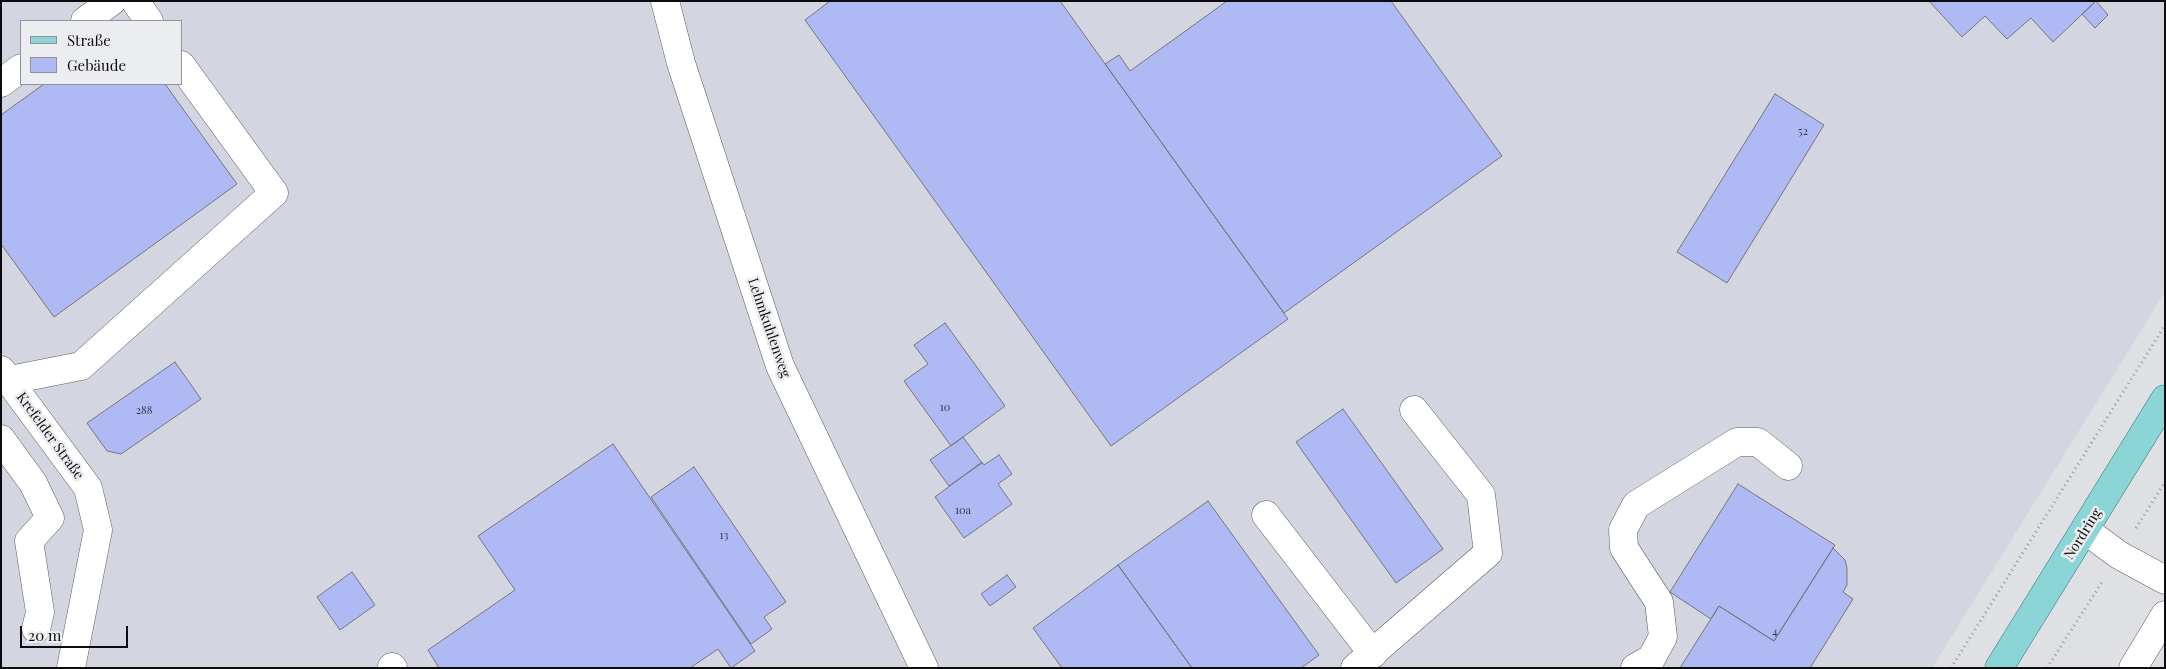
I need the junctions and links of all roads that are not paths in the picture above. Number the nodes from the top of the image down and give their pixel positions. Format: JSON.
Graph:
{"nodes":[{"id":1,"x":112,"y":1,"type":"edge"},
{"id":2,"x":135,"y":1,"type":"edge"},
{"id":3,"x":665,"y":1,"type":"edge"},
{"id":4,"x":86,"y":20,"type":"edge"},
{"id":5,"x":149,"y":20,"type":"edge"},
{"id":6,"x":182,"y":66,"type":"edge"},
{"id":7,"x":20,"y":69,"type":"edge"},
{"id":8,"x":1,"y":83,"type":"edge"},
{"id":9,"x":6,"y":375,"type":"edge"},
{"id":10,"x":2165,"y":398,"type":"edge"},
{"id":11,"x":1414,"y":410,"type":"dead end"},
{"id":12,"x":1,"y":439,"type":"edge"},
{"id":13,"x":1788,"y":466,"type":"dead end"},
{"id":14,"x":1266,"y":515,"type":"dead end"},
{"id":15,"x":2085,"y":530,"type":"junction"},
{"id":16,"x":2165,"y":580,"type":"edge"},
{"id":17,"x":2165,"y":615,"type":"edge"},
{"id":18,"x":82,"y":620,"type":"junction"},
{"id":19,"x":1364,"y":661,"type":"edge"},
{"id":20,"x":71,"y":668,"type":"edge"},
{"id":21,"x":924,"y":668,"type":"edge"},
{"id":22,"x":1635,"y":668,"type":"edge"},
{"id":23,"x":1999,"y":668,"type":"edge"},
{"id":24,"x":2133,"y":668,"type":"edge"}],
"edges":[{"from":1,"to":4,"type":"street"},
{"from":2,"to":5,"type":"street"},
{"from":3,"to":21,"type":"street","name":"Lehmkuhlenweg"},
{"from":6,"to":9,"type":"street"},
{"from":7,"to":8,"type":"street"},
{"from":9,"to":18,"type":"street","name":"Krefelder Straße"},
{"from":10,"to":15,"type":"main road","name":"Nordring"},
{"from":11,"to":19,"type":"street"},
{"from":12,"to":18,"type":"street"},
{"from":13,"to":22,"type":"street"},
{"from":14,"to":19,"type":"street"},
{"from":15,"to":16,"type":"street"},
{"from":15,"to":23,"type":"main road","name":"Nordring"},
{"from":17,"to":24,"type":"street"},
{"from":18,"to":20,"type":"street","name":"Krefelder Straße"}]}
